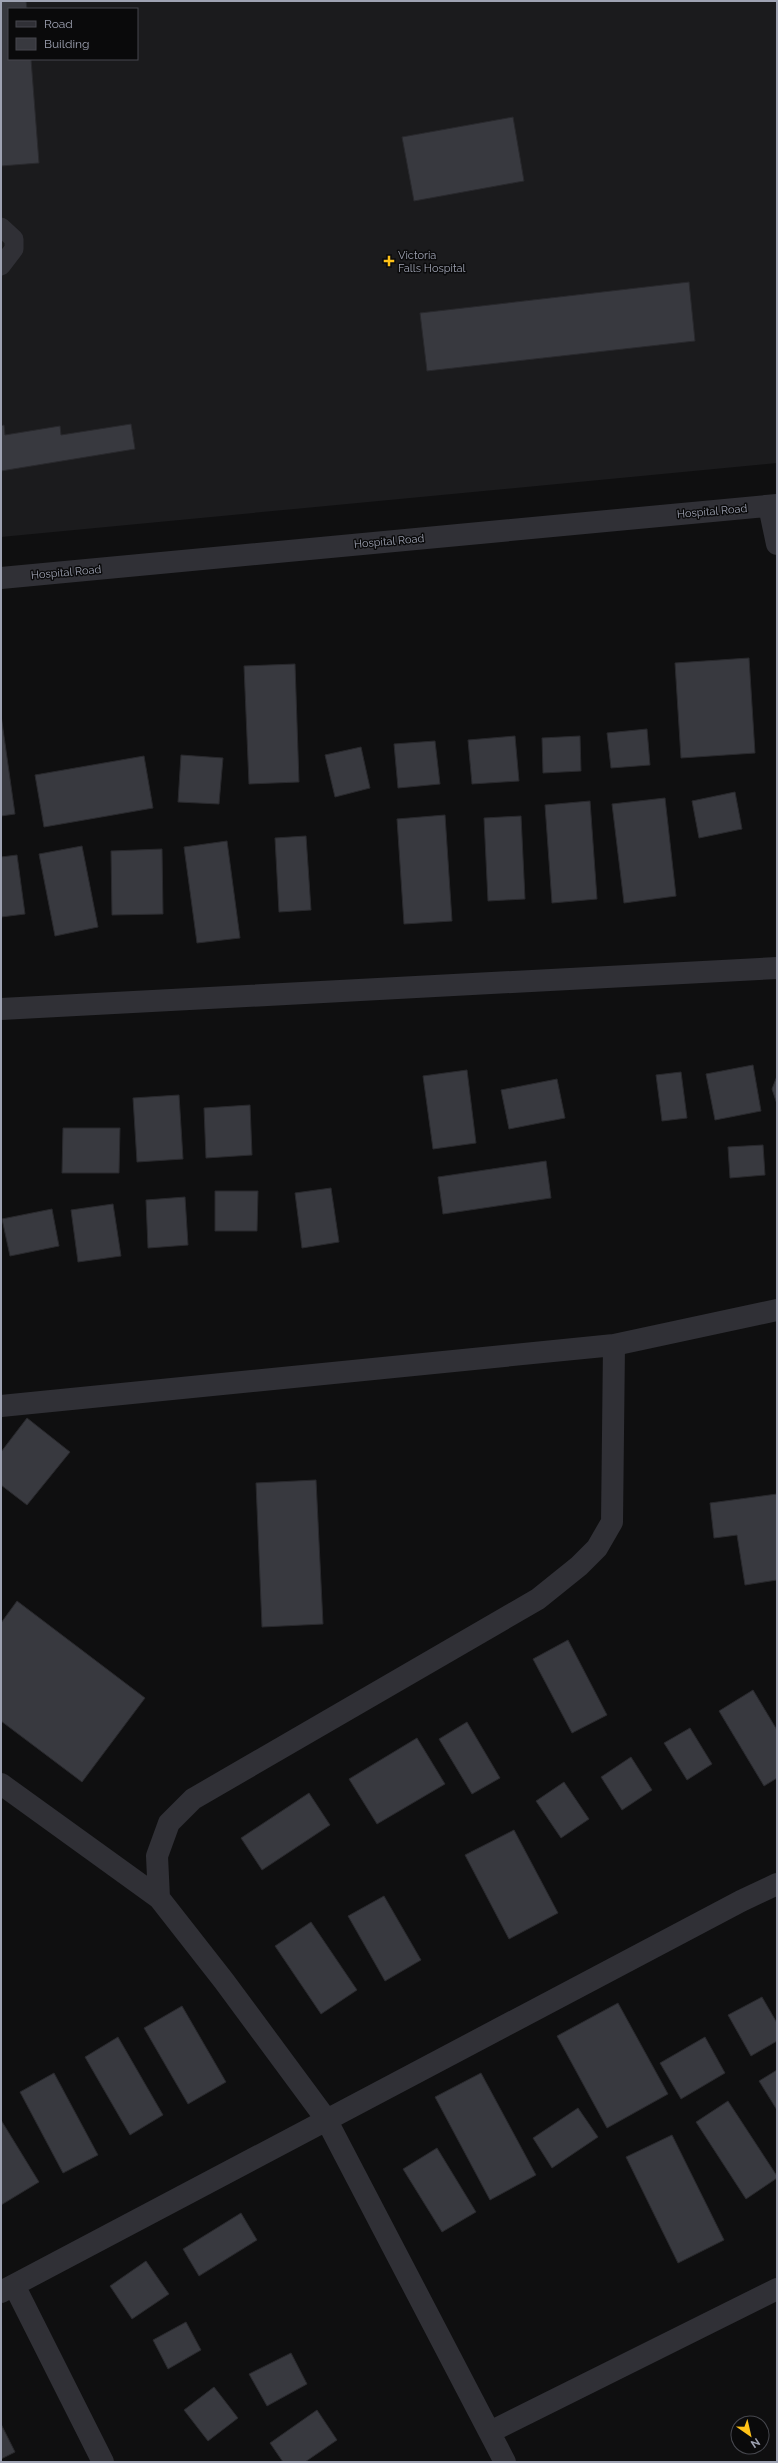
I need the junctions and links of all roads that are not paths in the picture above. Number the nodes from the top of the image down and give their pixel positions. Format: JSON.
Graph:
{"nodes":[{"id":1,"x":1,"y":227,"type":"edge"},
{"id":2,"x":1,"y":266,"type":"edge"},
{"id":3,"x":773,"y":505,"type":"edge"},
{"id":4,"x":777,"y":544,"type":"edge"},
{"id":5,"x":1,"y":578,"type":"edge"},
{"id":6,"x":777,"y":968,"type":"edge"},
{"id":7,"x":1,"y":1009,"type":"edge"},
{"id":8,"x":777,"y":1310,"type":"edge"},
{"id":9,"x":614,"y":1345,"type":"junction"},
{"id":10,"x":1,"y":1406,"type":"edge"},
{"id":11,"x":1,"y":1784,"type":"edge"},
{"id":12,"x":777,"y":1884,"type":"edge"},
{"id":13,"x":159,"y":1898,"type":"junction"},
{"id":14,"x":326,"y":2119,"type":"junction"},
{"id":15,"x":8,"y":2288,"type":"edge"},
{"id":16,"x":777,"y":2289,"type":"edge"},
{"id":17,"x":490,"y":2432,"type":"junction"},
{"id":18,"x":103,"y":2462,"type":"edge"},
{"id":19,"x":505,"y":2462,"type":"edge"}],
"edges":[{"from":1,"to":2,"type":"lane"},
{"from":3,"to":4,"type":"street"},
{"from":3,"to":5,"type":"street","name":"Hospital Road"},
{"from":6,"to":7,"type":"street"},
{"from":8,"to":9,"type":"street"},
{"from":9,"to":10,"type":"street"},
{"from":9,"to":13,"type":"street"},
{"from":11,"to":13,"type":"street"},
{"from":12,"to":14,"type":"street"},
{"from":13,"to":14,"type":"street"},
{"from":14,"to":15,"type":"street"},
{"from":14,"to":17,"type":"street"},
{"from":15,"to":18,"type":"street"},
{"from":16,"to":17,"type":"street"},
{"from":17,"to":19,"type":"street"}]}
